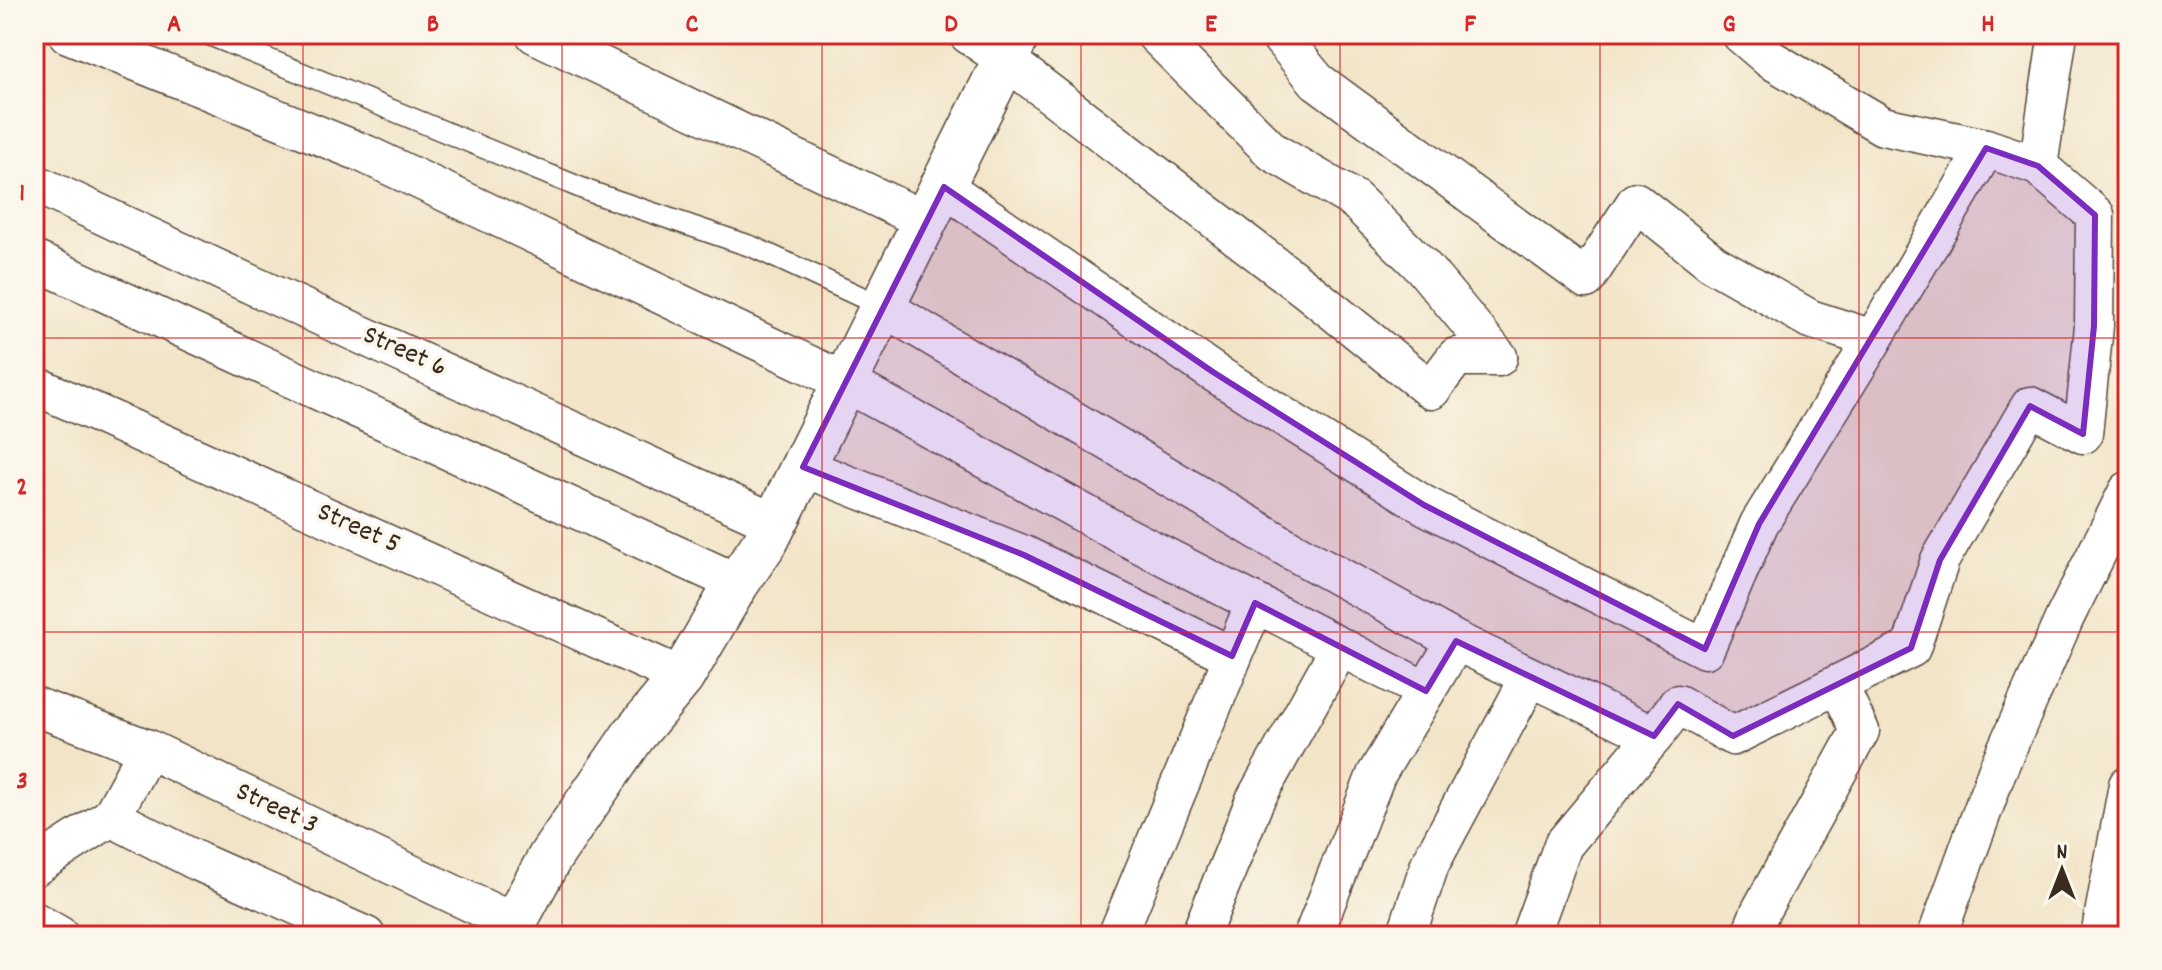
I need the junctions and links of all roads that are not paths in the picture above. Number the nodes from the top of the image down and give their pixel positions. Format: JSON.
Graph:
{"nodes":[{"id":1,"x":68,"y":34,"type":"edge"},
{"id":2,"x":207,"y":34,"type":"edge"},
{"id":3,"x":535,"y":34,"type":"edge"},
{"id":4,"x":968,"y":34,"type":"edge"},
{"id":5,"x":1155,"y":34,"type":"edge"},
{"id":6,"x":1278,"y":34,"type":"edge"},
{"id":7,"x":1741,"y":34,"type":"edge"},
{"id":8,"x":2049,"y":37,"type":"edge"},
{"id":9,"x":1012,"y":47,"type":"edge"},
{"id":10,"x":1986,"y":148,"type":"junction"},
{"id":11,"x":2038,"y":166,"type":"junction"},
{"id":12,"x":34,"y":183,"type":"edge"},
{"id":13,"x":935,"y":204,"type":"junction"},
{"id":14,"x":34,"y":260,"type":"edge"},
{"id":15,"x":883,"y":307,"type":"junction"},
{"id":16,"x":1873,"y":339,"type":"junction"},
{"id":17,"x":845,"y":382,"type":"junction"},
{"id":18,"x":34,"y":385,"type":"edge"},
{"id":19,"x":803,"y":467,"type":"junction"},
{"id":20,"x":2128,"y":491,"type":"edge"},
{"id":21,"x":775,"y":523,"type":"junction"},
{"id":22,"x":737,"y":583,"type":"junction"},
{"id":23,"x":1255,"y":603,"type":"junction"},
{"id":24,"x":1456,"y":641,"type":"junction"},
{"id":25,"x":1340,"y":647,"type":"junction"},
{"id":26,"x":1232,"y":656,"type":"junction"},
{"id":27,"x":682,"y":677,"type":"junction"},
{"id":28,"x":1530,"y":677,"type":"junction"},
{"id":29,"x":1838,"y":684,"type":"junction"},
{"id":30,"x":1426,"y":691,"type":"junction"},
{"id":31,"x":34,"y":706,"type":"edge"},
{"id":32,"x":1654,"y":736,"type":"junction"},
{"id":33,"x":148,"y":749,"type":"junction"},
{"id":34,"x":2128,"y":785,"type":"edge"},
{"id":35,"x":111,"y":817,"type":"junction"},
{"id":36,"x":34,"y":867,"type":"edge"},
{"id":37,"x":34,"y":921,"type":"edge"},
{"id":38,"x":510,"y":929,"type":"edge"},
{"id":39,"x":60,"y":936,"type":"edge"},
{"id":40,"x":366,"y":936,"type":"edge"},
{"id":41,"x":1117,"y":936,"type":"edge"},
{"id":42,"x":1200,"y":936,"type":"edge"},
{"id":43,"x":1313,"y":936,"type":"edge"},
{"id":44,"x":1406,"y":936,"type":"edge"},
{"id":45,"x":1530,"y":936,"type":"edge"},
{"id":46,"x":1750,"y":936,"type":"edge"},
{"id":47,"x":1937,"y":936,"type":"edge"},
{"id":48,"x":2100,"y":936,"type":"edge"}],
"edges":[{"from":1,"to":17,"type":"street"},
{"from":2,"to":15,"type":"lane"},
{"from":3,"to":13,"type":"street"},
{"from":4,"to":9,"type":"street"},
{"from":5,"to":9,"type":"street"},
{"from":6,"to":16,"type":"street"},
{"from":7,"to":10,"type":"street"},
{"from":8,"to":11,"type":"street"},
{"from":9,"to":13,"type":"street"},
{"from":10,"to":11,"type":"street"},
{"from":10,"to":16,"type":"street"},
{"from":11,"to":29,"type":"street"},
{"from":12,"to":21,"type":"street","name":"Street 6"},
{"from":13,"to":15,"type":"street"},
{"from":13,"to":16,"type":"street"},
{"from":14,"to":22,"type":"street"},
{"from":15,"to":17,"type":"street"},
{"from":15,"to":24,"type":"street"},
{"from":17,"to":19,"type":"street"},
{"from":17,"to":23,"type":"street"},
{"from":18,"to":27,"type":"street","name":"Street 5"},
{"from":19,"to":21,"type":"street"},
{"from":19,"to":26,"type":"street"},
{"from":20,"to":47,"type":"street"},
{"from":21,"to":22,"type":"street"},
{"from":22,"to":27,"type":"street"},
{"from":23,"to":25,"type":"street"},
{"from":23,"to":26,"type":"street"},
{"from":24,"to":28,"type":"street"},
{"from":24,"to":30,"type":"street"},
{"from":25,"to":30,"type":"street"},
{"from":25,"to":42,"type":"street"},
{"from":26,"to":41,"type":"street"},
{"from":27,"to":38,"type":"street"},
{"from":28,"to":32,"type":"street"},
{"from":28,"to":44,"type":"street"},
{"from":29,"to":32,"type":"street"},
{"from":29,"to":46,"type":"street"},
{"from":30,"to":43,"type":"street"},
{"from":31,"to":33,"type":"street","name":"Street 3"},
{"from":32,"to":45,"type":"street"},
{"from":33,"to":35,"type":"street"},
{"from":33,"to":38,"type":"street","name":"Street 3"},
{"from":34,"to":48,"type":"street"},
{"from":35,"to":36,"type":"street"},
{"from":35,"to":40,"type":"street"},
{"from":37,"to":39,"type":"street"}]}
